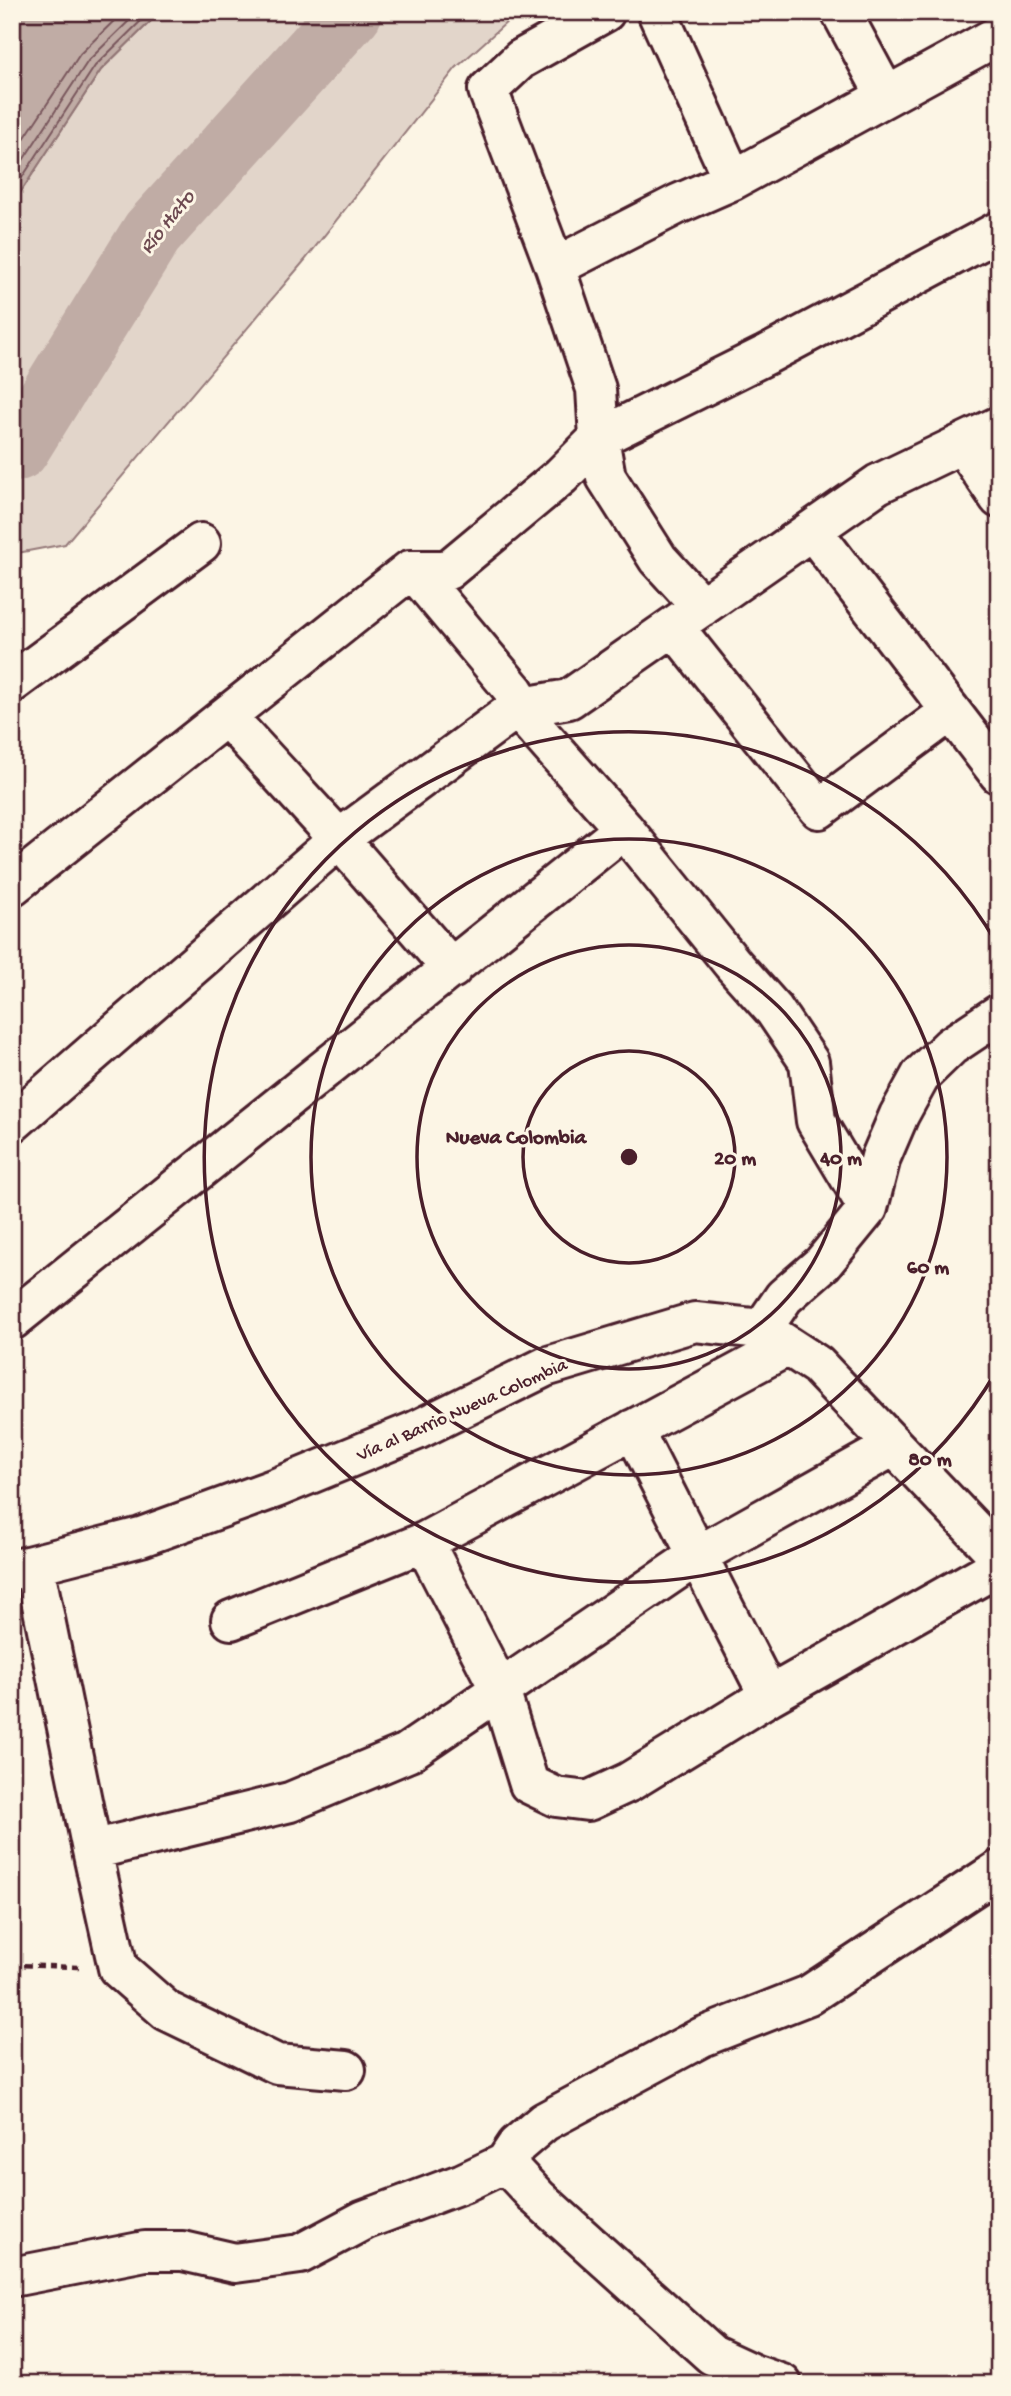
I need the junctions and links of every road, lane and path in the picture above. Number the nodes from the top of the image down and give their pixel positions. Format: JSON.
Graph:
{"nodes":[{"id":1,"x":605,"y":12,"type":"edge"},
{"id":2,"x":657,"y":12,"type":"edge"},
{"id":3,"x":841,"y":12,"type":"edge"},
{"id":4,"x":999,"y":35,"type":"edge"},
{"id":5,"x":886,"y":96,"type":"junction"},
{"id":6,"x":733,"y":180,"type":"junction"},
{"id":7,"x":999,"y":231,"type":"edge"},
{"id":8,"x":555,"y":267,"type":"junction"},
{"id":9,"x":999,"y":426,"type":"edge"},
{"id":10,"x":599,"y":439,"type":"junction"},
{"id":11,"x":963,"y":445,"type":"junction"},
{"id":12,"x":999,"y":498,"type":"edge"},
{"id":13,"x":812,"y":530,"type":"junction"},
{"id":14,"x":201,"y":543,"type":"dead end"},
{"id":15,"x":413,"y":570,"type":"junction"},
{"id":16,"x":688,"y":617,"type":"junction"},
{"id":17,"x":12,"y":683,"type":"edge"},
{"id":18,"x":517,"y":708,"type":"junction"},
{"id":19,"x":951,"y":711,"type":"junction"},
{"id":20,"x":227,"y":717,"type":"junction"},
{"id":21,"x":999,"y":774,"type":"edge"},
{"id":22,"x":624,"y":829,"type":"junction"},
{"id":23,"x":340,"y":839,"type":"junction"},
{"id":24,"x":12,"y":886,"type":"edge"},
{"id":25,"x":452,"y":969,"type":"junction"},
{"id":26,"x":999,"y":1014,"type":"edge"},
{"id":27,"x":15,"y":1117,"type":"edge"},
{"id":28,"x":868,"y":1208,"type":"junction"},
{"id":29,"x":12,"y":1320,"type":"edge"},
{"id":30,"x":775,"y":1338,"type":"junction"},
{"id":31,"x":633,"y":1429,"type":"junction"},
{"id":32,"x":894,"y":1446,"type":"junction"},
{"id":33,"x":424,"y":1542,"type":"junction"},
{"id":34,"x":697,"y":1556,"type":"junction"},
{"id":35,"x":999,"y":1556,"type":"edge"},
{"id":36,"x":999,"y":1566,"type":"edge"},
{"id":37,"x":23,"y":1568,"type":"edge"},
{"id":38,"x":231,"y":1620,"type":"dead end"},
{"id":39,"x":500,"y":1690,"type":"junction"},
{"id":40,"x":769,"y":1696,"type":"junction"},
{"id":41,"x":92,"y":1850,"type":"junction"},
{"id":42,"x":999,"y":1870,"type":"edge"},
{"id":43,"x":12,"y":1965,"type":"edge"},
{"id":44,"x":118,"y":1968,"type":"junction"},
{"id":45,"x":346,"y":2070,"type":"dead end"},
{"id":46,"x":505,"y":2163,"type":"junction"},
{"id":47,"x":12,"y":2277,"type":"edge"},
{"id":48,"x":782,"y":2384,"type":"edge"}],
"edges":[{"from":1,"to":8,"type":"street"},
{"from":2,"to":6,"type":"street"},
{"from":3,"to":5,"type":"street"},
{"from":4,"to":5,"type":"street"},
{"from":5,"to":6,"type":"street"},
{"from":6,"to":8,"type":"street"},
{"from":7,"to":10,"type":"street"},
{"from":8,"to":10,"type":"street"},
{"from":9,"to":11,"type":"street"},
{"from":10,"to":15,"type":"street"},
{"from":10,"to":16,"type":"street"},
{"from":11,"to":12,"type":"street"},
{"from":11,"to":13,"type":"street"},
{"from":13,"to":16,"type":"street"},
{"from":13,"to":19,"type":"street"},
{"from":14,"to":17,"type":"street"},
{"from":15,"to":18,"type":"street"},
{"from":15,"to":20,"type":"street"},
{"from":16,"to":18,"type":"street"},
{"from":16,"to":19,"type":"street"},
{"from":18,"to":22,"type":"street"},
{"from":18,"to":23,"type":"street"},
{"from":19,"to":21,"type":"street"},
{"from":20,"to":23,"type":"street"},
{"from":20,"to":24,"type":"street"},
{"from":22,"to":25,"type":"street"},
{"from":22,"to":28,"type":"street"},
{"from":23,"to":25,"type":"street"},
{"from":23,"to":27,"type":"street"},
{"from":25,"to":29,"type":"street"},
{"from":26,"to":28,"type":"street"},
{"from":28,"to":30,"type":"street"},
{"from":30,"to":31,"type":"street"},
{"from":30,"to":32,"type":"street","name":"Vía al Barrio Nueva Colombia"},
{"from":30,"to":37,"type":"street","name":"Vía al Barrio Nueva Colombia"},
{"from":31,"to":33,"type":"street"},
{"from":31,"to":34,"type":"street"},
{"from":32,"to":34,"type":"street"},
{"from":32,"to":35,"type":"street","name":"Vía al Barrio Nueva Colombia"},
{"from":33,"to":38,"type":"street"},
{"from":33,"to":39,"type":"street"},
{"from":34,"to":39,"type":"street"},
{"from":34,"to":40,"type":"street"},
{"from":36,"to":40,"type":"street"},
{"from":37,"to":41,"type":"street"},
{"from":39,"to":40,"type":"street"},
{"from":39,"to":41,"type":"street"},
{"from":41,"to":44,"type":"street"},
{"from":42,"to":46,"type":"street"},
{"from":43,"to":44,"type":"path"},
{"from":44,"to":45,"type":"street"},
{"from":46,"to":47,"type":"street"},
{"from":46,"to":48,"type":"street"}]}
